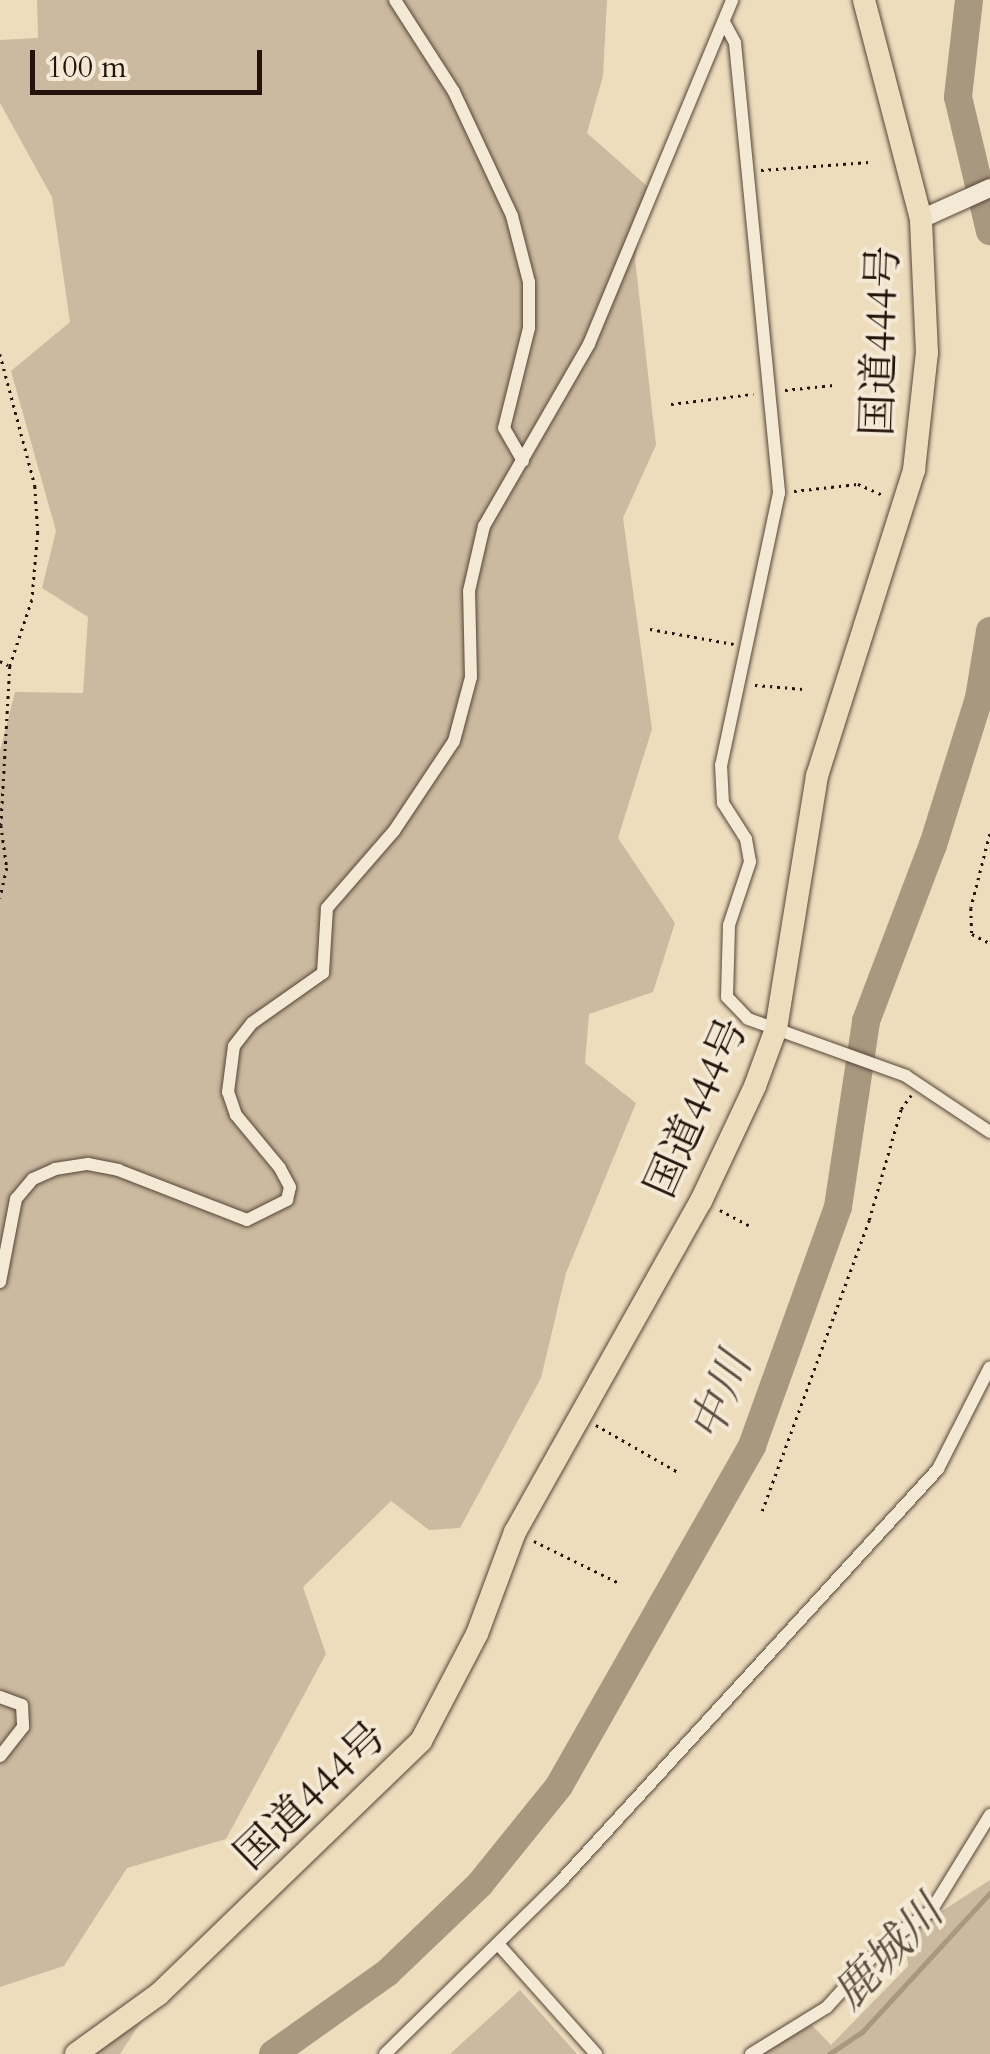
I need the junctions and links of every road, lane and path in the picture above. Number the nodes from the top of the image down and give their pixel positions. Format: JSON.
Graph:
{"nodes":[{"id":1,"x":395,"y":0,"type":"edge"},
{"id":2,"x":732,"y":0,"type":"edge"},
{"id":3,"x":864,"y":0,"type":"edge"},
{"id":4,"x":724,"y":22,"type":"junction"},
{"id":5,"x":869,"y":162,"type":"dead end"},
{"id":6,"x":747,"y":172,"type":"junction"},
{"id":7,"x":990,"y":188,"type":"edge"},
{"id":8,"x":929,"y":216,"type":"junction"},
{"id":9,"x":0,"y":354,"type":"edge"},
{"id":10,"x":834,"y":384,"type":"dead end"},
{"id":11,"x":768,"y":392,"type":"junction"},
{"id":12,"x":671,"y":404,"type":"dead end"},
{"id":13,"x":522,"y":461,"type":"junction"},
{"id":14,"x":778,"y":493,"type":"junction"},
{"id":15,"x":903,"y":502,"type":"junction"},
{"id":16,"x":650,"y":630,"type":"dead end"},
{"id":17,"x":745,"y":646,"type":"junction"},
{"id":18,"x":0,"y":661,"type":"edge"},
{"id":19,"x":10,"y":666,"type":"junction"},
{"id":20,"x":736,"y":684,"type":"junction"},
{"id":21,"x":803,"y":689,"type":"dead end"},
{"id":22,"x":990,"y":834,"type":"edge"},
{"id":23,"x":0,"y":898,"type":"edge"},
{"id":24,"x":990,"y":943,"type":"edge"},
{"id":25,"x":776,"y":1029,"type":"junction"},
{"id":26,"x":918,"y":1086,"type":"junction"},
{"id":27,"x":990,"y":1132,"type":"edge"},
{"id":28,"x":701,"y":1201,"type":"junction"},
{"id":29,"x":752,"y":1226,"type":"dead end"},
{"id":30,"x":0,"y":1282,"type":"edge"},
{"id":31,"x":990,"y":1367,"type":"edge"},
{"id":32,"x":577,"y":1415,"type":"junction"},
{"id":33,"x":678,"y":1472,"type":"dead end"},
{"id":34,"x":762,"y":1511,"type":"dead end"},
{"id":35,"x":515,"y":1532,"type":"junction"},
{"id":36,"x":621,"y":1584,"type":"dead end"},
{"id":37,"x":0,"y":1698,"type":"edge"},
{"id":38,"x":0,"y":1756,"type":"edge"},
{"id":39,"x":990,"y":1815,"type":"edge"},
{"id":40,"x":499,"y":1945,"type":"junction"},
{"id":41,"x":76,"y":2054,"type":"edge"},
{"id":42,"x":386,"y":2054,"type":"edge"},
{"id":43,"x":596,"y":2054,"type":"edge"},
{"id":44,"x":751,"y":2054,"type":"edge"}],
"edges":[{"from":1,"to":13,"type":"street"},
{"from":2,"to":4,"type":"street"},
{"from":3,"to":8,"type":"highway","name":"国道444号"},
{"from":4,"to":6,"type":"street"},
{"from":4,"to":13,"type":"street"},
{"from":5,"to":6,"type":"path"},
{"from":6,"to":11,"type":"street"},
{"from":7,"to":8,"type":"main road"},
{"from":8,"to":15,"type":"highway","name":"国道444号"},
{"from":9,"to":19,"type":"path"},
{"from":10,"to":11,"type":"path"},
{"from":11,"to":12,"type":"path"},
{"from":11,"to":14,"type":"street"},
{"from":13,"to":30,"type":"street"},
{"from":14,"to":15,"type":"path"},
{"from":14,"to":17,"type":"street"},
{"from":15,"to":25,"type":"highway","name":"国道444号"},
{"from":16,"to":17,"type":"path"},
{"from":17,"to":20,"type":"street"},
{"from":18,"to":19,"type":"path"},
{"from":19,"to":23,"type":"path"},
{"from":20,"to":21,"type":"path"},
{"from":20,"to":25,"type":"street"},
{"from":22,"to":24,"type":"path"},
{"from":25,"to":26,"type":"street"},
{"from":25,"to":28,"type":"highway","name":"国道444号"},
{"from":26,"to":27,"type":"street"},
{"from":26,"to":34,"type":"path"},
{"from":28,"to":29,"type":"path"},
{"from":28,"to":32,"type":"highway","name":"国道444号"},
{"from":31,"to":40,"type":"street"},
{"from":32,"to":33,"type":"path"},
{"from":32,"to":35,"type":"highway","name":"国道444号"},
{"from":35,"to":36,"type":"path"},
{"from":35,"to":41,"type":"highway","name":"国道444号"},
{"from":37,"to":38,"type":"street"},
{"from":39,"to":44,"type":"street"},
{"from":40,"to":42,"type":"street"},
{"from":40,"to":43,"type":"street"}]}
